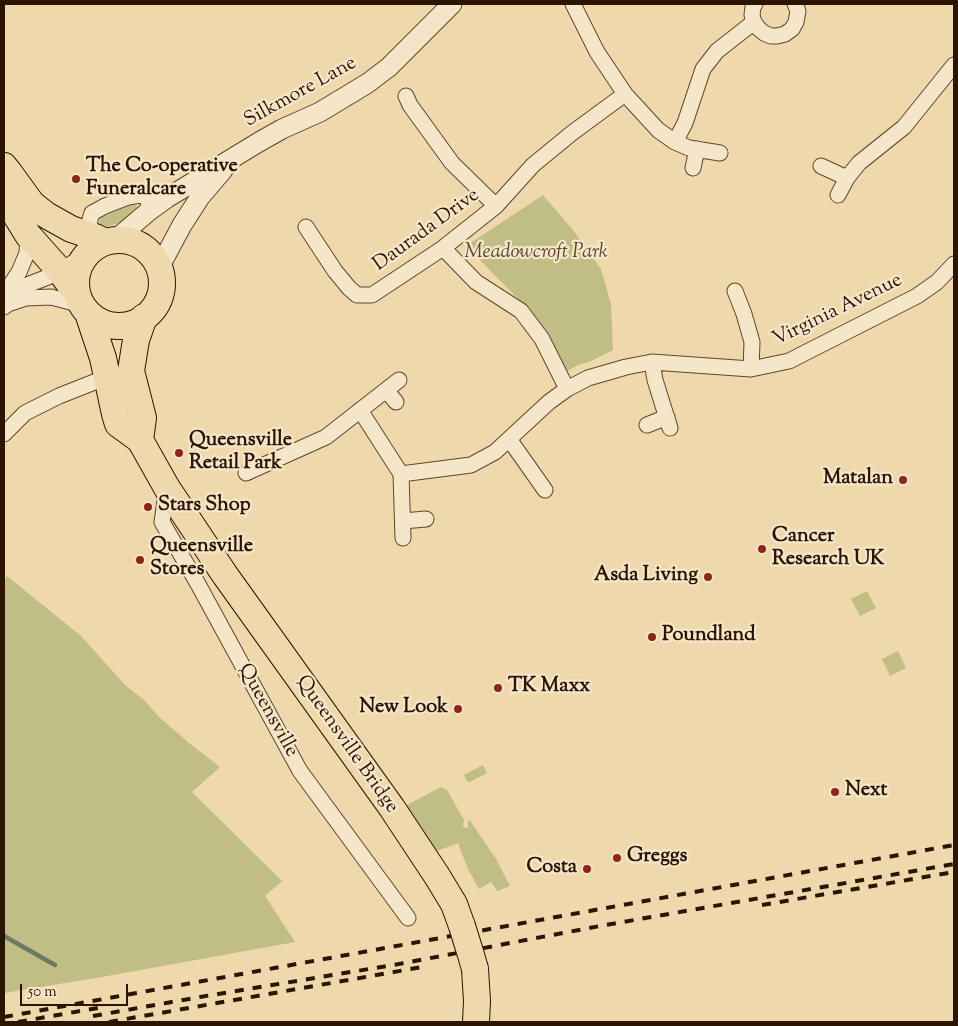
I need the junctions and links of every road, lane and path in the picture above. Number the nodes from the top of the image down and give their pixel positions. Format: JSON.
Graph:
{"nodes":[{"id":1,"x":452,"y":4,"type":"edge"},
{"id":2,"x":573,"y":4,"type":"edge"},
{"id":3,"x":755,"y":4,"type":"edge"},
{"id":4,"x":795,"y":4,"type":"edge"},
{"id":5,"x":754,"y":22,"type":"junction"},
{"id":6,"x":954,"y":65,"type":"edge"},
{"id":7,"x":626,"y":94,"type":"junction"},
{"id":8,"x":406,"y":96,"type":"dead end"},
{"id":9,"x":675,"y":142,"type":"junction"},
{"id":10,"x":697,"y":149,"type":"junction"},
{"id":11,"x":720,"y":153,"type":"dead end"},
{"id":12,"x":234,"y":158,"type":"junction"},
{"id":13,"x":4,"y":166,"type":"edge"},
{"id":14,"x":821,"y":166,"type":"dead end"},
{"id":15,"x":693,"y":168,"type":"dead end"},
{"id":16,"x":847,"y":178,"type":"junction"},
{"id":17,"x":838,"y":195,"type":"dead end"},
{"id":18,"x":4,"y":196,"type":"edge"},
{"id":19,"x":496,"y":206,"type":"junction"},
{"id":20,"x":149,"y":211,"type":"junction"},
{"id":21,"x":306,"y":227,"type":"dead end"},
{"id":22,"x":28,"y":235,"type":"junction"},
{"id":23,"x":100,"y":243,"type":"junction"},
{"id":24,"x":443,"y":248,"type":"junction"},
{"id":25,"x":954,"y":264,"type":"edge"},
{"id":26,"x":159,"y":268,"type":"junction"},
{"id":27,"x":60,"y":271,"type":"junction"},
{"id":28,"x":735,"y":291,"type":"dead end"},
{"id":29,"x":4,"y":298,"type":"edge"},
{"id":30,"x":83,"y":305,"type":"junction"},
{"id":31,"x":144,"y":317,"type":"junction"},
{"id":32,"x":652,"y":362,"type":"junction"},
{"id":33,"x":751,"y":369,"type":"junction"},
{"id":34,"x":106,"y":377,"type":"junction"},
{"id":35,"x":399,"y":380,"type":"dead end"},
{"id":36,"x":567,"y":389,"type":"junction"},
{"id":37,"x":386,"y":390,"type":"junction"},
{"id":38,"x":396,"y":402,"type":"dead end"},
{"id":39,"x":360,"y":410,"type":"junction"},
{"id":40,"x":647,"y":425,"type":"dead end"},
{"id":41,"x":4,"y":434,"type":"edge"},
{"id":42,"x":509,"y":439,"type":"junction"},
{"id":43,"x":140,"y":440,"type":"junction"},
{"id":44,"x":246,"y":473,"type":"dead end"},
{"id":45,"x":401,"y":474,"type":"junction"},
{"id":46,"x":167,"y":488,"type":"junction"},
{"id":47,"x":546,"y":490,"type":"dead end"},
{"id":48,"x":426,"y":519,"type":"dead end"},
{"id":49,"x":403,"y":521,"type":"junction"},
{"id":50,"x":403,"y":538,"type":"dead end"},
{"id":51,"x":408,"y":918,"type":"dead end"},
{"id":52,"x":476,"y":1022,"type":"edge"}],
"edges":[{"from":1,"to":12,"type":"street","name":"Silkmore Lane"},
{"from":2,"to":7,"type":"street"},
{"from":3,"to":5,"type":"street"},
{"from":4,"to":5,"type":"street"},
{"from":5,"to":9,"type":"street"},
{"from":6,"to":16,"type":"street"},
{"from":7,"to":9,"type":"street"},
{"from":7,"to":19,"type":"street","name":"Daurada Drive"},
{"from":8,"to":19,"type":"street"},
{"from":9,"to":10,"type":"street"},
{"from":10,"to":11,"type":"street"},
{"from":10,"to":15,"type":"street"},
{"from":12,"to":20,"type":"street","name":"Silkmore Lane"},
{"from":12,"to":26,"type":"street","name":"Silkmore Lane"},
{"from":13,"to":23,"type":"highway"},
{"from":14,"to":16,"type":"street"},
{"from":16,"to":17,"type":"street"},
{"from":18,"to":22,"type":"highway"},
{"from":19,"to":24,"type":"street","name":"Daurada Drive"},
{"from":20,"to":23,"type":"street","name":"Silkmore Lane"},
{"from":20,"to":23,"type":"street"},
{"from":21,"to":24,"type":"street","name":"Daurada Drive"},
{"from":22,"to":27,"type":"highway"},
{"from":22,"to":29,"type":"street"},
{"from":23,"to":26,"type":"highway"},
{"from":23,"to":27,"type":"street"},
{"from":23,"to":30,"type":"highway"},
{"from":24,"to":36,"type":"street"},
{"from":25,"to":33,"type":"street","name":"Virginia Avenue"},
{"from":26,"to":31,"type":"highway"},
{"from":27,"to":29,"type":"street"},
{"from":27,"to":30,"type":"highway"},
{"from":28,"to":33,"type":"street"},
{"from":29,"to":30,"type":"street"},
{"from":30,"to":31,"type":"highway"},
{"from":30,"to":34,"type":"highway"},
{"from":31,"to":43,"type":"highway"},
{"from":32,"to":33,"type":"street","name":"Virginia Avenue"},
{"from":32,"to":36,"type":"street","name":"Virginia Avenue"},
{"from":32,"to":40,"type":"street"},
{"from":34,"to":41,"type":"street"},
{"from":34,"to":43,"type":"highway"},
{"from":35,"to":37,"type":"street"},
{"from":36,"to":42,"type":"street","name":"Virginia Avenue"},
{"from":37,"to":38,"type":"street"},
{"from":37,"to":39,"type":"street"},
{"from":39,"to":44,"type":"street"},
{"from":39,"to":45,"type":"street"},
{"from":42,"to":45,"type":"street","name":"Virginia Avenue"},
{"from":42,"to":47,"type":"street"},
{"from":43,"to":46,"type":"highway","name":"Queensville Bridge"},
{"from":45,"to":49,"type":"street"},
{"from":46,"to":51,"type":"street","name":"Queensville"},
{"from":46,"to":52,"type":"highway","name":"Queensville Bridge","bridge":true},
{"from":48,"to":49,"type":"street"},
{"from":49,"to":50,"type":"street"}]}
